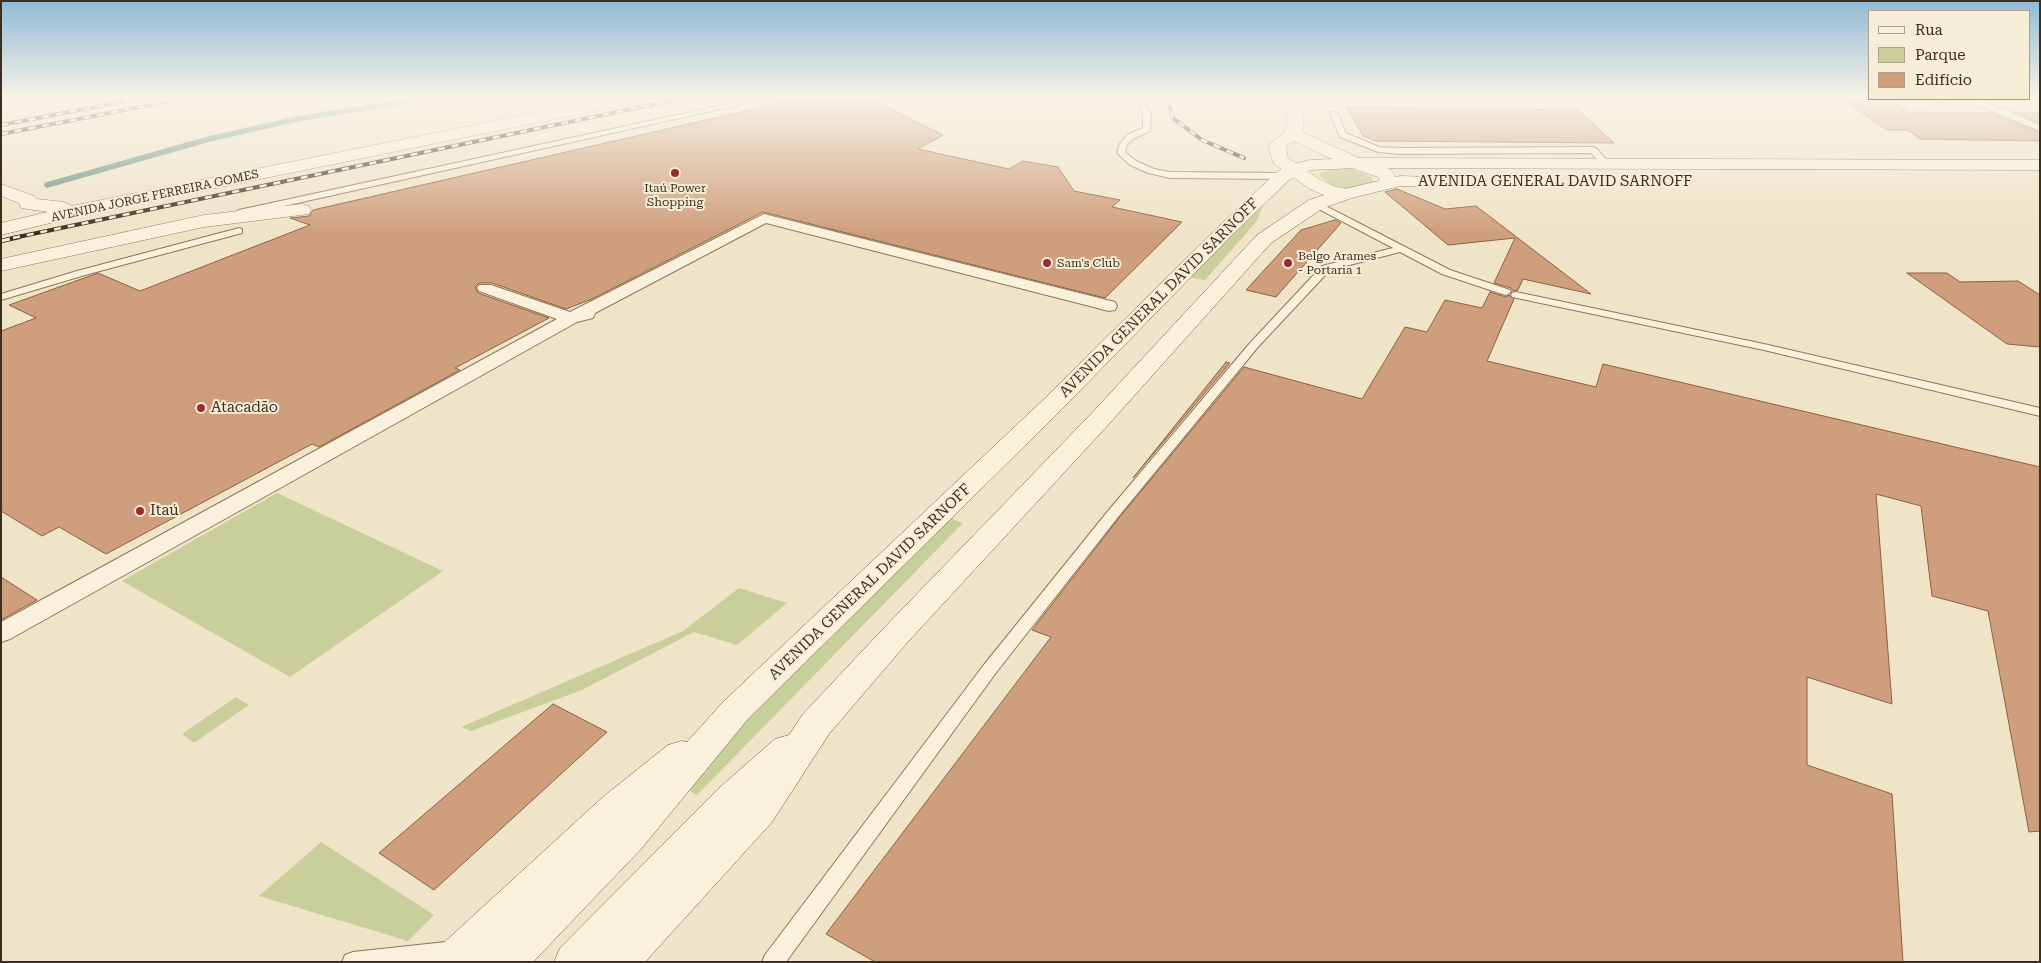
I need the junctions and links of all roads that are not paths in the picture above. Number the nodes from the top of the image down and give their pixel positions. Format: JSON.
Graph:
{"nodes":[{"id":1,"x":411,"y":143,"type":"edge"},
{"id":2,"x":561,"y":143,"type":"edge"},
{"id":3,"x":1125,"y":143,"type":"edge"},
{"id":4,"x":1279,"y":143,"type":"edge"},
{"id":5,"x":1312,"y":143,"type":"edge"},
{"id":6,"x":1363,"y":143,"type":"edge"},
{"id":7,"x":1355,"y":163,"type":"junction"},
{"id":8,"x":1606,"y":164,"type":"junction"},
{"id":9,"x":1647,"y":164,"type":"junction"},
{"id":10,"x":2039,"y":170,"type":"edge"},
{"id":11,"x":1289,"y":173,"type":"junction"},
{"id":12,"x":1388,"y":183,"type":"junction"},
{"id":13,"x":1672,"y":183,"type":"junction"},
{"id":14,"x":1,"y":189,"type":"edge"},
{"id":15,"x":1346,"y":194,"type":"junction"},
{"id":16,"x":28,"y":204,"type":"junction"},
{"id":17,"x":1316,"y":204,"type":"junction"},
{"id":18,"x":79,"y":210,"type":"junction"},
{"id":19,"x":302,"y":210,"type":"dead end"},
{"id":20,"x":1,"y":216,"type":"edge"},
{"id":21,"x":204,"y":221,"type":"junction"},
{"id":22,"x":1,"y":229,"type":"edge"},
{"id":23,"x":239,"y":231,"type":"dead end"},
{"id":24,"x":110,"y":242,"type":"junction"},
{"id":25,"x":1402,"y":249,"type":"junction"},
{"id":26,"x":1,"y":265,"type":"edge"},
{"id":27,"x":1,"y":274,"type":"edge"},
{"id":28,"x":485,"y":288,"type":"dead end"},
{"id":29,"x":1,"y":297,"type":"edge"},
{"id":30,"x":1109,"y":306,"type":"dead end"},
{"id":31,"x":580,"y":315,"type":"junction"},
{"id":32,"x":2040,"y":412,"type":"edge"},
{"id":33,"x":1,"y":633,"type":"edge"},
{"id":34,"x":736,"y":710,"type":"junction"},
{"id":35,"x":816,"y":724,"type":"junction"},
{"id":36,"x":459,"y":956,"type":"edge"},
{"id":37,"x":353,"y":962,"type":"edge"},
{"id":38,"x":504,"y":962,"type":"edge"},
{"id":39,"x":575,"y":962,"type":"edge"},
{"id":40,"x":617,"y":962,"type":"edge"},
{"id":41,"x":774,"y":962,"type":"edge"}],
"edges":[{"from":1,"to":18,"type":"main road","name":"AVENIDA JORGE FERREIRA GOMES"},
{"from":2,"to":21,"type":"lane"},
{"from":3,"to":11,"type":"lane"},
{"from":4,"to":11,"type":"main road"},
{"from":5,"to":7,"type":"main road"},
{"from":6,"to":8,"type":"lane"},
{"from":7,"to":8,"type":"main road","name":"AVENIDA GENERAL DAVID SARNOFF"},
{"from":7,"to":11,"type":"main road","name":"AVENIDA GENERAL DAVID SARNOFF"},
{"from":7,"to":12,"type":"main road"},
{"from":8,"to":9,"type":"main road","name":"AVENIDA GENERAL DAVID SARNOFF"},
{"from":9,"to":10,"type":"main road","name":"AVENIDA GENERAL DAVID SARNOFF"},
{"from":9,"to":13,"type":"main road"},
{"from":10,"to":13,"type":"main road","name":"AVENIDA GENERAL DAVID SARNOFF"},
{"from":11,"to":15,"type":"main road"},
{"from":11,"to":34,"type":"main road","name":"AVENIDA GENERAL DAVID SARNOFF"},
{"from":12,"to":13,"type":"main road","name":"AVENIDA GENERAL DAVID SARNOFF"},
{"from":12,"to":15,"type":"main road","name":"AVENIDA GENERAL DAVID SARNOFF"},
{"from":14,"to":16,"type":"main road"},
{"from":15,"to":17,"type":"main road","name":"AVENIDA GENERAL DAVID SARNOFF"},
{"from":16,"to":18,"type":"main road"},
{"from":16,"to":20,"type":"main road"},
{"from":17,"to":25,"type":"lane"},
{"from":17,"to":35,"type":"main road","name":"AVENIDA GENERAL DAVID SARNOFF"},
{"from":18,"to":22,"type":"main road","name":"AVENIDA JORGE FERREIRA GOMES"},
{"from":19,"to":21,"type":"main road"},
{"from":21,"to":24,"type":"main road"},
{"from":23,"to":29,"type":"lane"},
{"from":24,"to":26,"type":"main road"},
{"from":24,"to":27,"type":"main road"},
{"from":25,"to":32,"type":"lane"},
{"from":25,"to":41,"type":"lane"},
{"from":28,"to":31,"type":"street"},
{"from":30,"to":31,"type":"street"},
{"from":31,"to":33,"type":"street"},
{"from":34,"to":36,"type":"main road"},
{"from":34,"to":38,"type":"main road","name":"AVENIDA GENERAL DAVID SARNOFF"},
{"from":35,"to":39,"type":"main road","name":"AVENIDA GENERAL DAVID SARNOFF"},
{"from":35,"to":40,"type":"main road","name":"AVENIDA GENERAL DAVID SARNOFF"},
{"from":36,"to":37,"type":"lane"}]}
